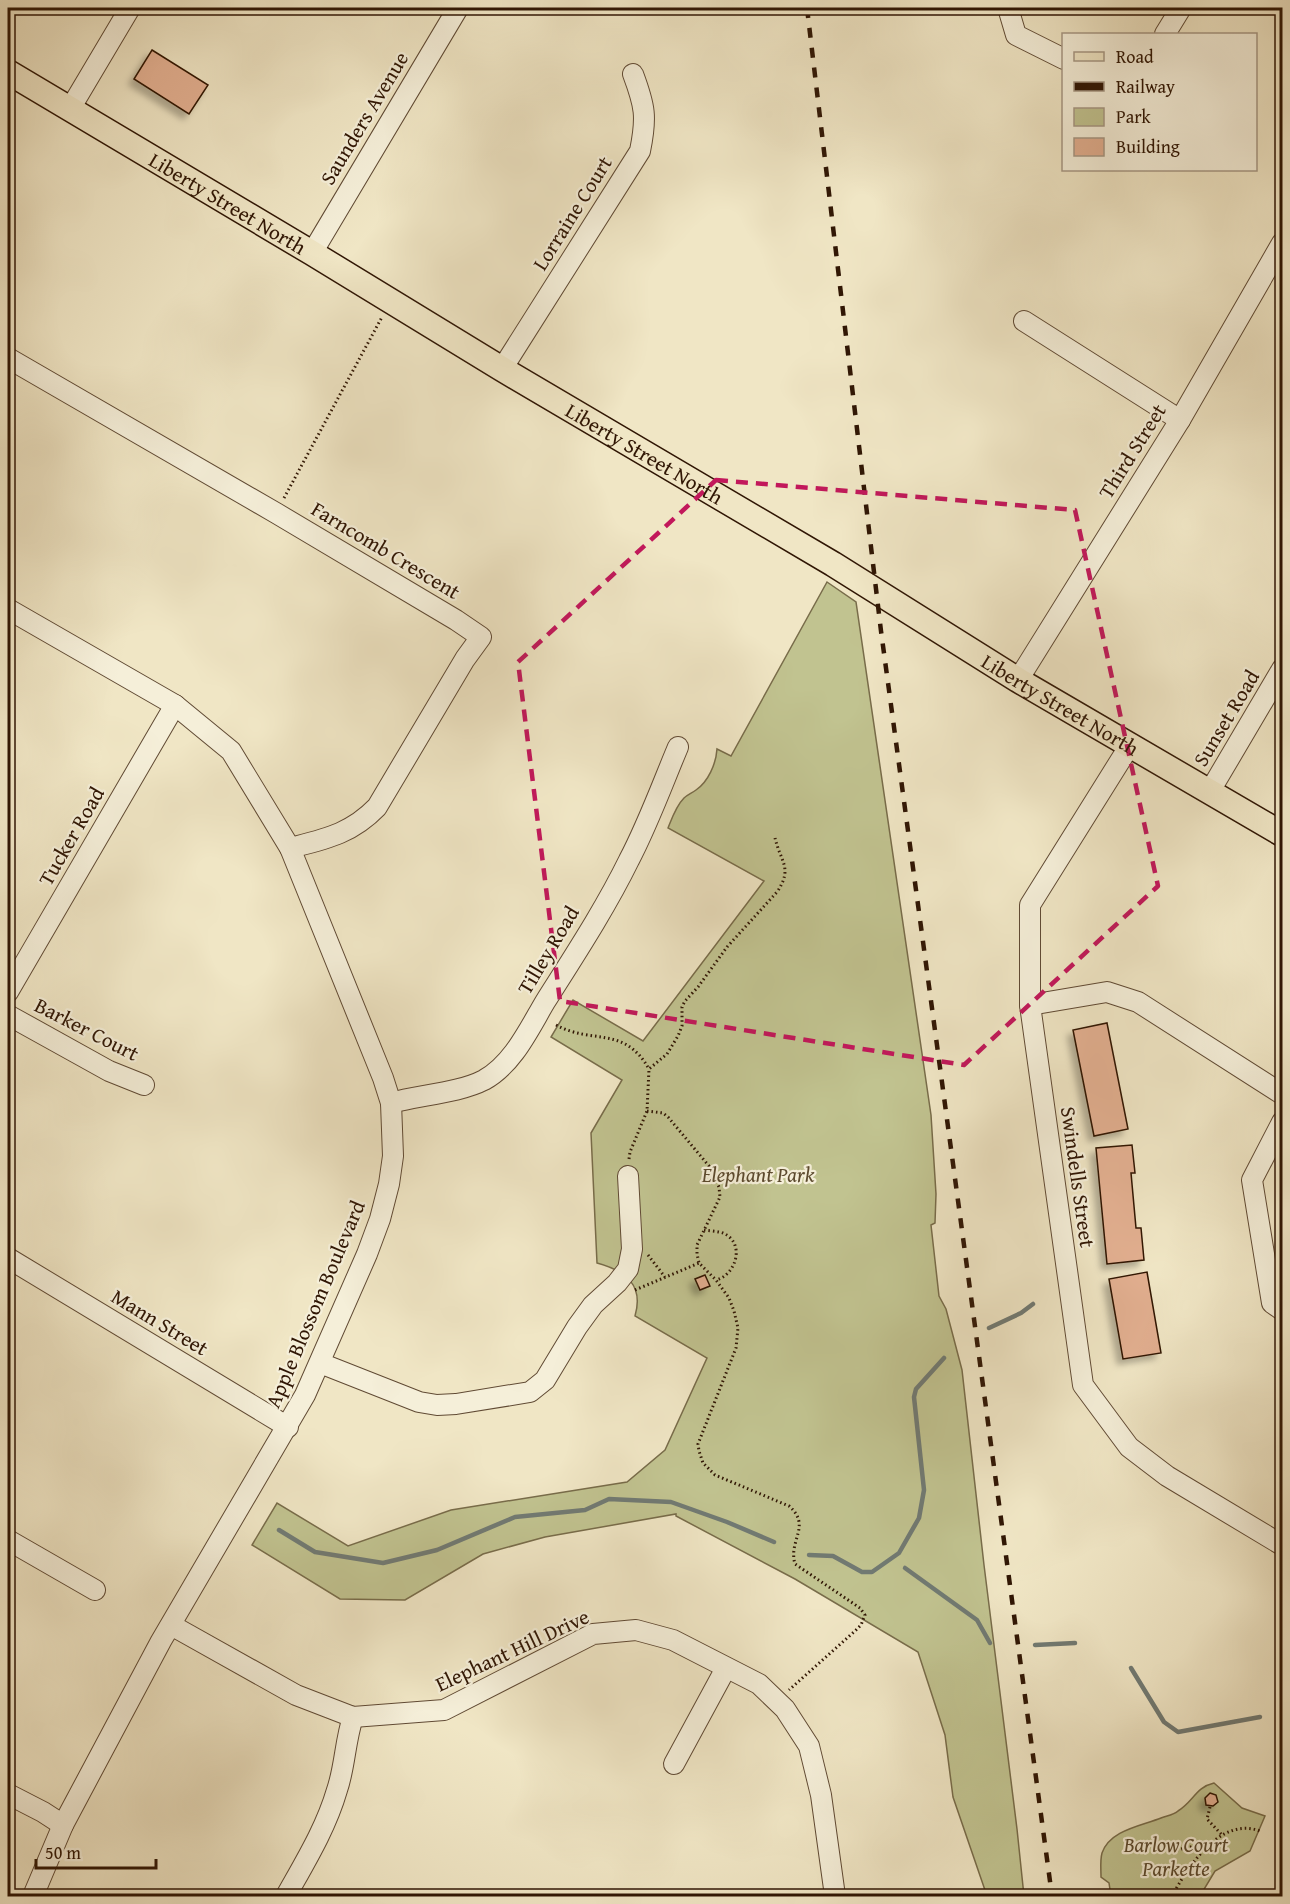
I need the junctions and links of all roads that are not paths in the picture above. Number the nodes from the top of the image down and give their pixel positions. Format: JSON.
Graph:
{"nodes":[{"id":1,"x":130,"y":8,"type":"edge"},
{"id":2,"x":458,"y":8,"type":"edge"},
{"id":3,"x":1008,"y":8,"type":"edge"},
{"id":4,"x":1181,"y":8,"type":"edge"},
{"id":5,"x":1166,"y":33,"type":"edge"},
{"id":6,"x":1062,"y":58,"type":"edge"},
{"id":7,"x":8,"y":72,"type":"edge"},
{"id":8,"x":633,"y":74,"type":"dead end"},
{"id":9,"x":70,"y":109,"type":"junction"},
{"id":10,"x":1282,"y":243,"type":"edge"},
{"id":11,"x":312,"y":253,"type":"junction"},
{"id":12,"x":1024,"y":321,"type":"dead end"},
{"id":13,"x":8,"y":358,"type":"edge"},
{"id":14,"x":502,"y":369,"type":"junction"},
{"id":15,"x":1180,"y":420,"type":"junction"},
{"id":16,"x":8,"y":609,"type":"edge"},
{"id":17,"x":1282,"y":669,"type":"edge"},
{"id":18,"x":1018,"y":680,"type":"junction"},
{"id":19,"x":175,"y":705,"type":"junction"},
{"id":20,"x":1130,"y":745,"type":"junction"},
{"id":21,"x":678,"y":747,"type":"dead end"},
{"id":22,"x":1210,"y":791,"type":"junction"},
{"id":23,"x":1282,"y":834,"type":"edge"},
{"id":24,"x":290,"y":848,"type":"junction"},
{"id":25,"x":8,"y":992,"type":"edge"},
{"id":26,"x":1030,"y":1005,"type":"junction"},
{"id":27,"x":8,"y":1015,"type":"edge"},
{"id":28,"x":144,"y":1085,"type":"dead end"},
{"id":29,"x":1282,"y":1094,"type":"edge"},
{"id":30,"x":391,"y":1103,"type":"junction"},
{"id":31,"x":1282,"y":1122,"type":"edge"},
{"id":32,"x":628,"y":1176,"type":"road end"},
{"id":33,"x":8,"y":1258,"type":"edge"},
{"id":34,"x":1282,"y":1310,"type":"edge"},
{"id":35,"x":320,"y":1363,"type":"junction"},
{"id":36,"x":288,"y":1427,"type":"junction"},
{"id":37,"x":8,"y":1540,"type":"edge"},
{"id":38,"x":1282,"y":1545,"type":"edge"},
{"id":39,"x":94,"y":1590,"type":"dead end"},
{"id":40,"x":171,"y":1625,"type":"junction"},
{"id":41,"x":726,"y":1668,"type":"junction"},
{"id":42,"x":353,"y":1717,"type":"junction"},
{"id":43,"x":674,"y":1764,"type":"dead end"},
{"id":44,"x":8,"y":1794,"type":"edge"},
{"id":45,"x":63,"y":1826,"type":"junction"},
{"id":46,"x":33,"y":1896,"type":"edge"},
{"id":47,"x":286,"y":1896,"type":"edge"},
{"id":48,"x":835,"y":1896,"type":"edge"}],
"edges":[{"from":1,"to":9,"type":"street"},
{"from":2,"to":11,"type":"street","name":"Saunders Avenue"},
{"from":3,"to":6,"type":"street"},
{"from":4,"to":5,"type":"street"},
{"from":7,"to":9,"type":"main road","name":"Liberty Street North"},
{"from":8,"to":14,"type":"street","name":"Lorraine Court"},
{"from":9,"to":11,"type":"main road","name":"Liberty Street North"},
{"from":10,"to":15,"type":"street","name":"Third Street"},
{"from":11,"to":14,"type":"main road","name":"Liberty Street North"},
{"from":12,"to":15,"type":"street"},
{"from":13,"to":24,"type":"street","name":"Farncomb Crescent"},
{"from":14,"to":18,"type":"main road","name":"Liberty Street North"},
{"from":15,"to":18,"type":"street","name":"Third Street"},
{"from":16,"to":19,"type":"street","name":"Apple Blossom Boulevard"},
{"from":17,"to":22,"type":"street","name":"Sunset Road"},
{"from":18,"to":20,"type":"main road","name":"Liberty Street North"},
{"from":19,"to":24,"type":"street","name":"Apple Blossom Boulevard"},
{"from":19,"to":25,"type":"street","name":"Tucker Road"},
{"from":20,"to":22,"type":"main road","name":"Liberty Street North"},
{"from":20,"to":26,"type":"street","name":"Swindells Street"},
{"from":21,"to":30,"type":"street","name":"Tilley Road"},
{"from":22,"to":23,"type":"main road","name":"Liberty Street North"},
{"from":24,"to":30,"type":"street","name":"Apple Blossom Boulevard"},
{"from":26,"to":29,"type":"street"},
{"from":26,"to":38,"type":"street","name":"Swindells Street"},
{"from":27,"to":28,"type":"street","name":"Barker Court"},
{"from":30,"to":35,"type":"street","name":"Apple Blossom Boulevard"},
{"from":31,"to":34,"type":"street"},
{"from":32,"to":35,"type":"street"},
{"from":33,"to":36,"type":"street","name":"Mann Street"},
{"from":35,"to":36,"type":"street","name":"Apple Blossom Boulevard"},
{"from":36,"to":40,"type":"street","name":"Apple Blossom Boulevard"},
{"from":37,"to":39,"type":"street"},
{"from":40,"to":42,"type":"street","name":"Elephant Hill Drive"},
{"from":40,"to":45,"type":"street","name":"Apple Blossom Boulevard"},
{"from":41,"to":42,"type":"street","name":"Elephant Hill Drive"},
{"from":41,"to":43,"type":"street"},
{"from":41,"to":48,"type":"street","name":"Elephant Hill Drive"},
{"from":42,"to":47,"type":"street"},
{"from":44,"to":45,"type":"street"},
{"from":45,"to":46,"type":"street","name":"Apple Blossom Boulevard"}]}
